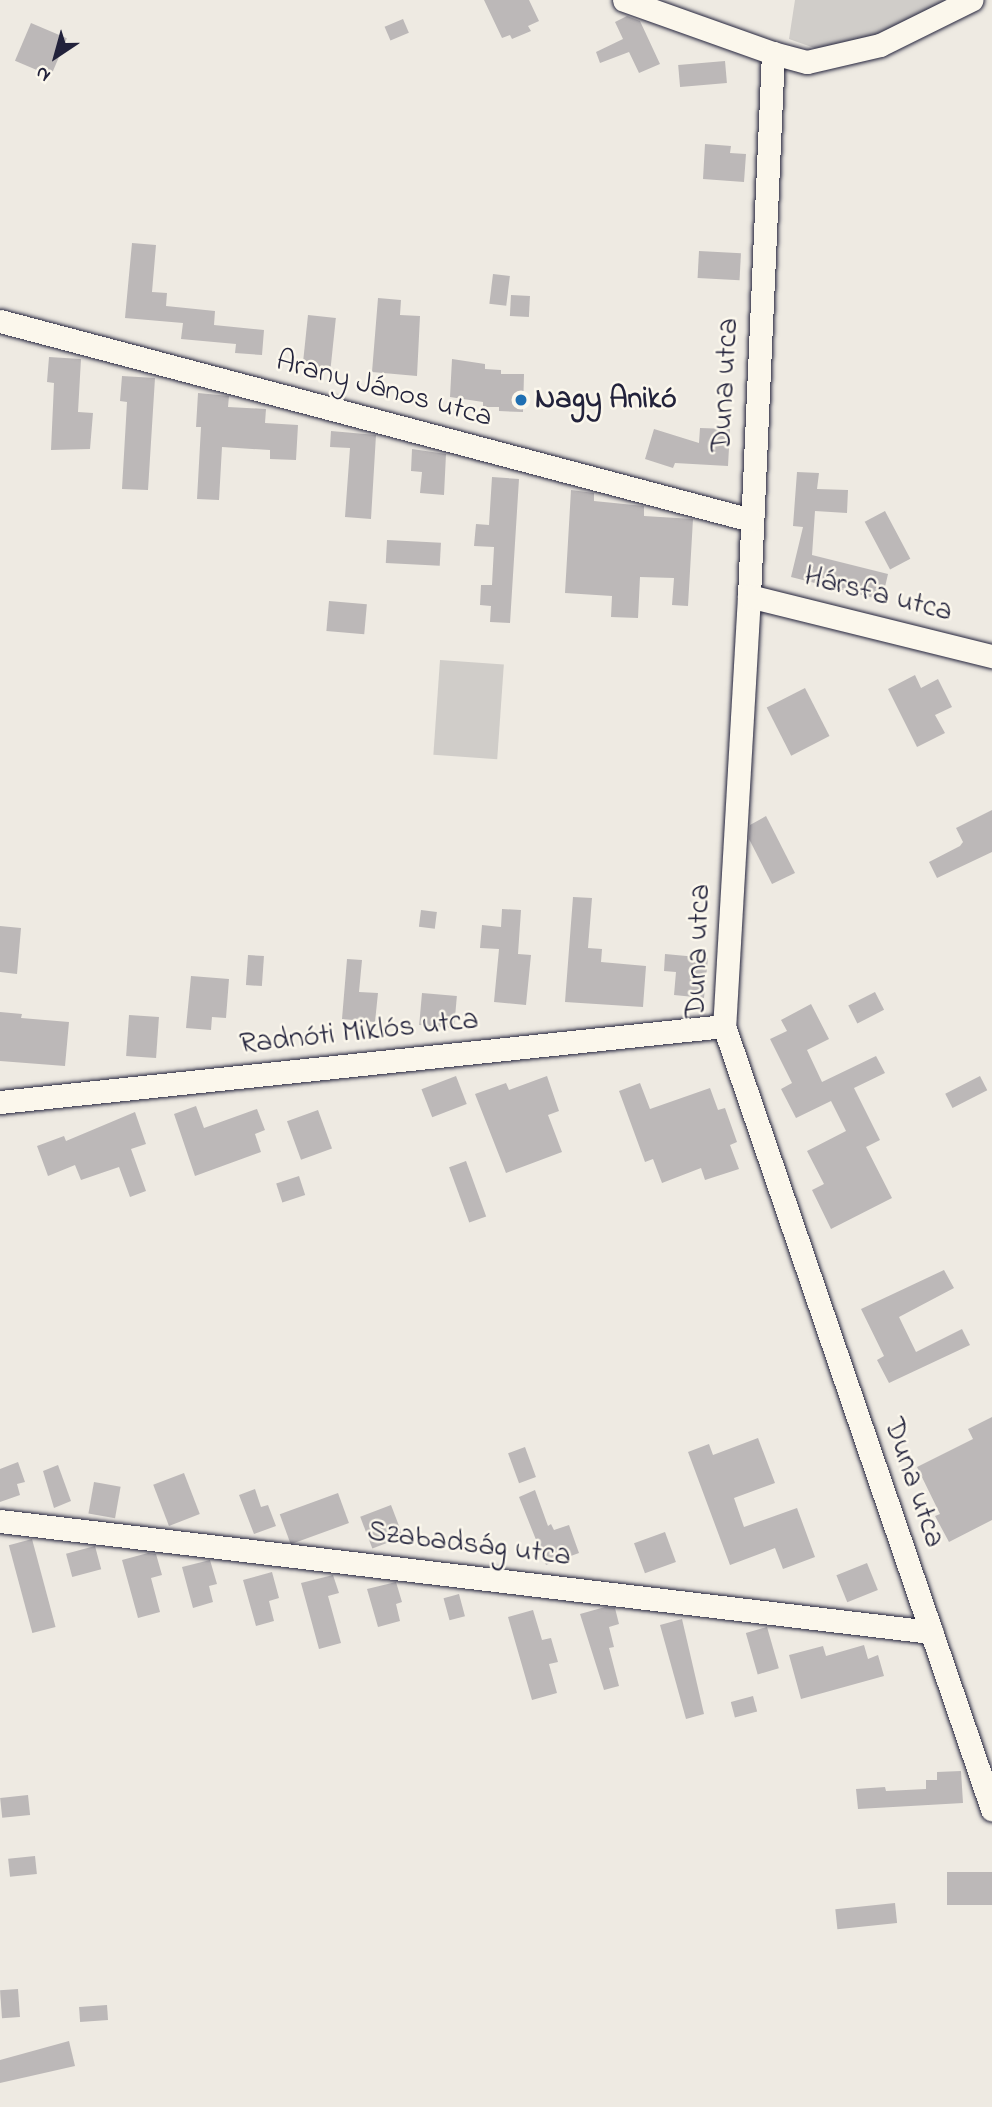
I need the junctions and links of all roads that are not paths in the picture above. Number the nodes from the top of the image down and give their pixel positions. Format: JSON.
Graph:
{"nodes":[{"id":1,"x":624,"y":0,"type":"edge"},
{"id":2,"x":971,"y":0,"type":"edge"},
{"id":3,"x":773,"y":53,"type":"junction"},
{"id":4,"x":0,"y":321,"type":"edge"},
{"id":5,"x":751,"y":520,"type":"junction"},
{"id":6,"x":749,"y":596,"type":"junction"},
{"id":7,"x":992,"y":656,"type":"edge"},
{"id":8,"x":724,"y":1026,"type":"junction"},
{"id":9,"x":0,"y":1102,"type":"edge"},
{"id":10,"x":0,"y":1521,"type":"edge"},
{"id":11,"x":931,"y":1632,"type":"junction"},
{"id":12,"x":992,"y":1809,"type":"edge"}],
"edges":[{"from":1,"to":3,"type":"street"},
{"from":2,"to":3,"type":"street"},
{"from":3,"to":5,"type":"street","name":"Duna utca"},
{"from":4,"to":5,"type":"street","name":"Arany János utca"},
{"from":5,"to":6,"type":"street","name":"Duna utca"},
{"from":6,"to":7,"type":"street","name":"Hársfa utca"},
{"from":6,"to":8,"type":"street","name":"Duna utca"},
{"from":8,"to":9,"type":"street","name":"Radnóti Miklós utca"},
{"from":8,"to":11,"type":"street","name":"Duna utca"},
{"from":10,"to":11,"type":"street","name":"Szabadság utca"},
{"from":11,"to":12,"type":"street","name":"Duna utca"}]}
